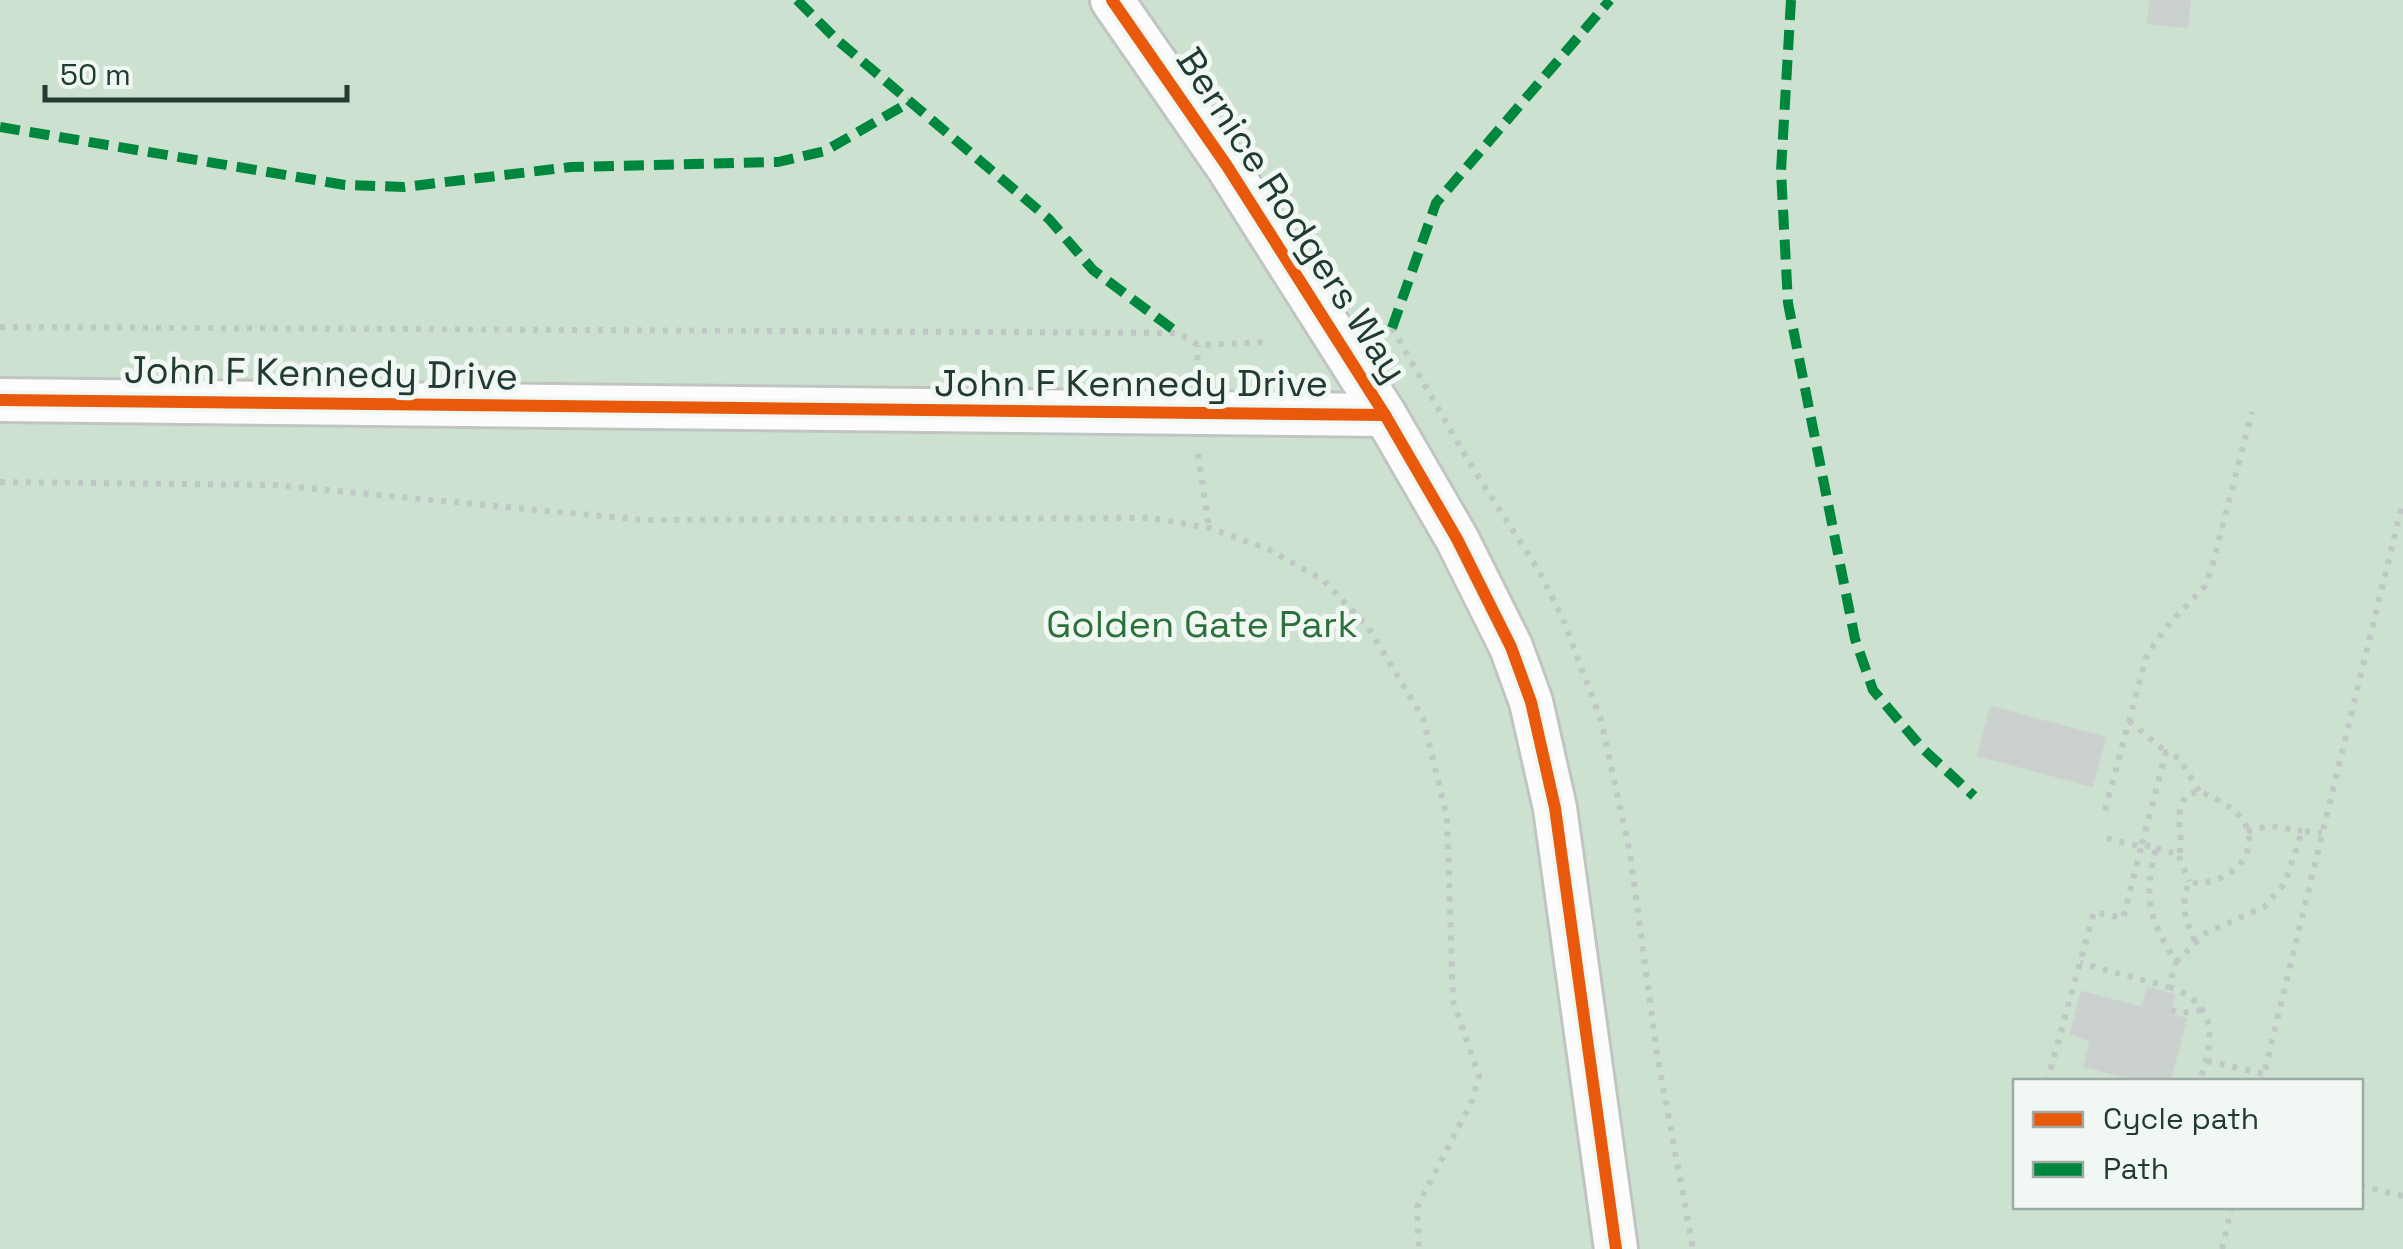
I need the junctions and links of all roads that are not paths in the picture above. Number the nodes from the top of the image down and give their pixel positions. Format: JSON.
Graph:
{"nodes":[{"id":1,"x":1112,"y":0,"type":"edge"},
{"id":2,"x":0,"y":400,"type":"edge"},
{"id":3,"x":1385,"y":415,"type":"junction"},
{"id":4,"x":1616,"y":1249,"type":"edge"}],
"edges":[{"from":1,"to":3,"type":"street","name":"Bernice Rodgers Way"},
{"from":2,"to":3,"type":"street","name":"John F Kennedy Drive"},
{"from":3,"to":4,"type":"street"}]}
